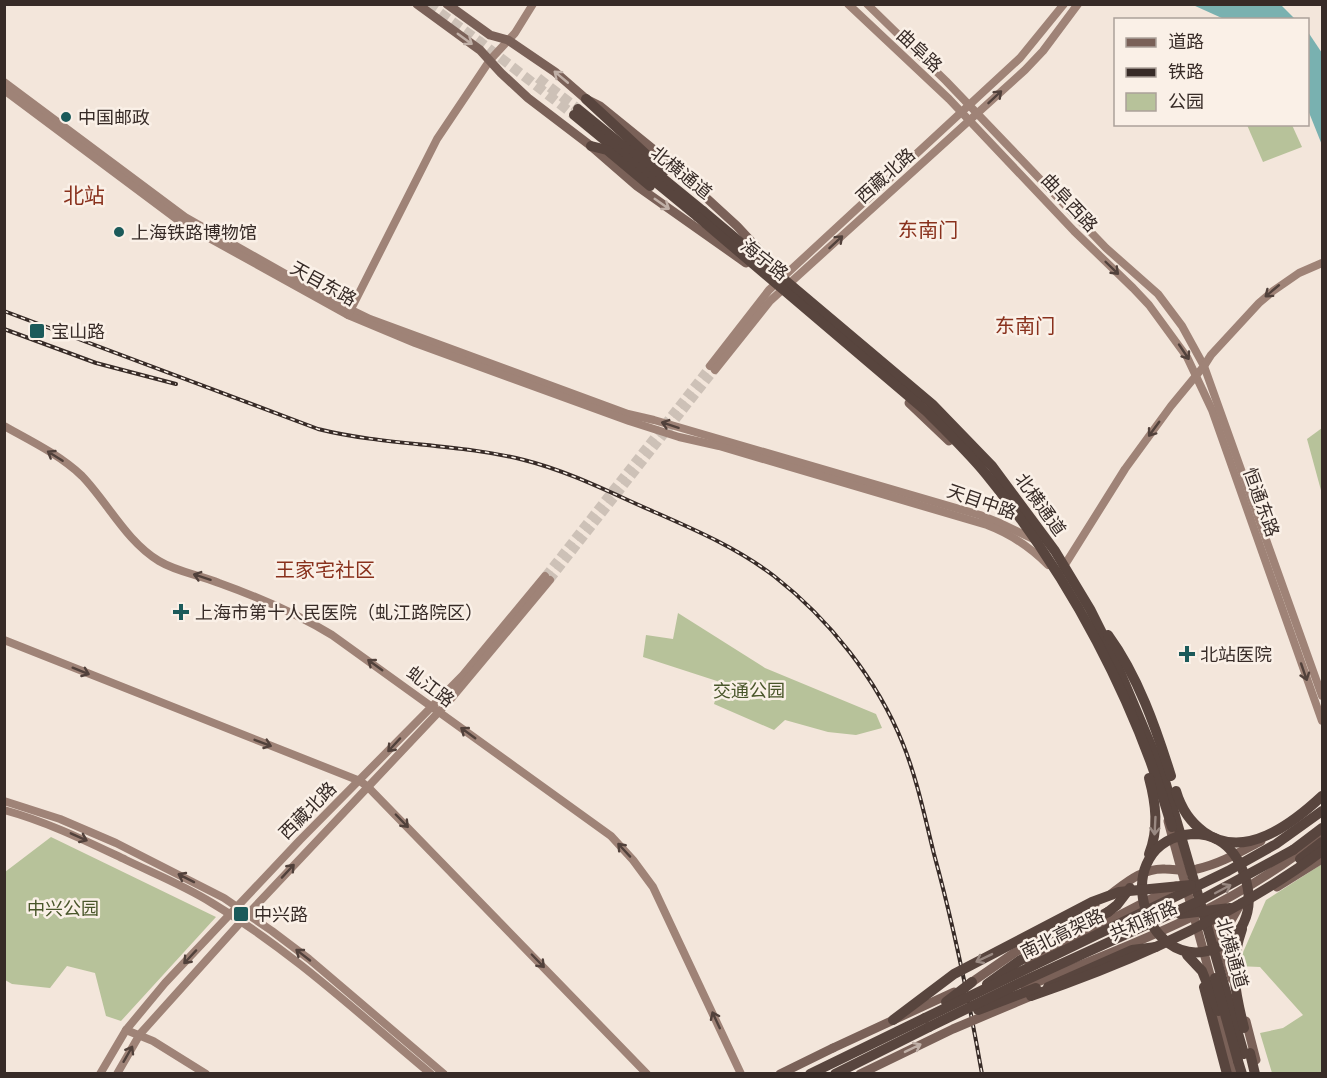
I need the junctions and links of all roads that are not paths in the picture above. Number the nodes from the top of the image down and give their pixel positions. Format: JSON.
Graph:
{"nodes":[{"id":1,"x":417,"y":4,"type":"edge"},
{"id":2,"x":447,"y":4,"type":"edge"},
{"id":3,"x":533,"y":4,"type":"edge"},
{"id":4,"x":848,"y":4,"type":"edge"},
{"id":5,"x":867,"y":4,"type":"edge"},
{"id":6,"x":1064,"y":4,"type":"edge"},
{"id":7,"x":1078,"y":4,"type":"edge"},
{"id":8,"x":507,"y":40,"type":"junction"},
{"id":9,"x":490,"y":60,"type":"junction"},
{"id":10,"x":4,"y":82,"type":"edge"},
{"id":11,"x":4,"y":90,"type":"edge"},
{"id":12,"x":586,"y":99,"type":"junction"},
{"id":13,"x":969,"y":105,"type":"junction"},
{"id":14,"x":961,"y":112,"type":"junction"},
{"id":15,"x":977,"y":114,"type":"junction"},
{"id":16,"x":969,"y":121,"type":"junction"},
{"id":17,"x":591,"y":147,"type":"junction"},
{"id":18,"x":669,"y":182,"type":"junction"},
{"id":19,"x":676,"y":199,"type":"junction"},
{"id":20,"x":700,"y":214,"type":"junction"},
{"id":21,"x":1323,"y":262,"type":"edge"},
{"id":22,"x":784,"y":275,"type":"junction"},
{"id":23,"x":793,"y":282,"type":"junction"},
{"id":24,"x":777,"y":289,"type":"junction"},
{"id":25,"x":1158,"y":294,"type":"joint"},
{"id":26,"x":1149,"y":305,"type":"joint"},
{"id":27,"x":349,"y":313,"type":"junction"},
{"id":28,"x":1204,"y":366,"type":"junction"},
{"id":29,"x":713,"y":368,"type":"tunnel mouth"},
{"id":30,"x":1197,"y":375,"type":"junction"},
{"id":31,"x":628,"y":414,"type":"joint"},
{"id":32,"x":4,"y":426,"type":"edge"},
{"id":33,"x":666,"y":433,"type":"joint"},
{"id":34,"x":1028,"y":536,"type":"junction"},
{"id":35,"x":1067,"y":564,"type":"junction"},
{"id":36,"x":1058,"y":575,"type":"junction"},
{"id":37,"x":548,"y":578,"type":"tunnel mouth"},
{"id":38,"x":1086,"y":611,"type":"junction"},
{"id":39,"x":1089,"y":633,"type":"junction"},
{"id":40,"x":4,"y":640,"type":"edge"},
{"id":41,"x":1323,"y":696,"type":"edge"},
{"id":42,"x":435,"y":709,"type":"junction"},
{"id":43,"x":1323,"y":721,"type":"edge"},
{"id":44,"x":360,"y":781,"type":"junction"},
{"id":45,"x":368,"y":787,"type":"junction"},
{"id":46,"x":1323,"y":796,"type":"edge"},
{"id":47,"x":4,"y":801,"type":"edge"},
{"id":48,"x":4,"y":810,"type":"edge"},
{"id":49,"x":1323,"y":811,"type":"edge"},
{"id":50,"x":1323,"y":828,"type":"edge"},
{"id":51,"x":1323,"y":835,"type":"edge"},
{"id":52,"x":1211,"y":837,"type":"junction"},
{"id":53,"x":1323,"y":842,"type":"edge"},
{"id":54,"x":1323,"y":851,"type":"edge"},
{"id":55,"x":1323,"y":859,"type":"edge"},
{"id":56,"x":1146,"y":861,"type":"junction"},
{"id":57,"x":1196,"y":870,"type":"junction"},
{"id":58,"x":1182,"y":874,"type":"junction"},
{"id":59,"x":1214,"y":878,"type":"junction"},
{"id":60,"x":1239,"y":905,"type":"junction"},
{"id":61,"x":237,"y":906,"type":"junction"},
{"id":62,"x":1207,"y":910,"type":"junction"},
{"id":63,"x":230,"y":914,"type":"junction"},
{"id":64,"x":248,"y":914,"type":"junction"},
{"id":65,"x":1194,"y":916,"type":"junction"},
{"id":66,"x":1166,"y":917,"type":"junction"},
{"id":67,"x":241,"y":922,"type":"junction"},
{"id":68,"x":1245,"y":922,"type":"junction"},
{"id":69,"x":1220,"y":940,"type":"junction"},
{"id":70,"x":1175,"y":949,"type":"junction"},
{"id":71,"x":1187,"y":955,"type":"junction"},
{"id":72,"x":1064,"y":978,"type":"junction"},
{"id":73,"x":975,"y":987,"type":"junction"},
{"id":74,"x":1031,"y":996,"type":"junction"},
{"id":75,"x":893,"y":1020,"type":"junction"},
{"id":76,"x":927,"y":1022,"type":"junction"},
{"id":77,"x":126,"y":1030,"type":"junction"},
{"id":78,"x":140,"y":1034,"type":"junction"},
{"id":79,"x":100,"y":1074,"type":"edge"},
{"id":80,"x":117,"y":1074,"type":"edge"},
{"id":81,"x":206,"y":1074,"type":"edge"},
{"id":82,"x":431,"y":1074,"type":"edge"},
{"id":83,"x":444,"y":1074,"type":"edge"},
{"id":84,"x":647,"y":1074,"type":"edge"},
{"id":85,"x":741,"y":1074,"type":"edge"},
{"id":86,"x":780,"y":1074,"type":"edge"},
{"id":87,"x":810,"y":1074,"type":"edge"},
{"id":88,"x":835,"y":1074,"type":"edge"},
{"id":89,"x":860,"y":1074,"type":"edge"},
{"id":90,"x":1227,"y":1074,"type":"edge"},
{"id":91,"x":1235,"y":1074,"type":"edge"},
{"id":92,"x":1242,"y":1074,"type":"edge"},
{"id":93,"x":1250,"y":1074,"type":"edge"},
{"id":94,"x":1257,"y":1074,"type":"edge"}],
"edges":[{"from":1,"to":9,"type":"main road","name":"海宁路","one_way":true},
{"from":2,"to":8,"type":"main road","name":"海宁路"},
{"from":3,"to":8,"type":"main road"},
{"from":4,"to":14,"type":"main road","name":"曲阜路"},
{"from":5,"to":13,"type":"main road","name":"曲阜路"},
{"from":6,"to":13,"type":"main road","name":"西藏北路"},
{"from":15,"to":7,"type":"main road","name":"西藏北路","one_way":true},
{"from":8,"to":9,"type":"main road"},
{"from":12,"to":8,"type":"main road","name":"海宁路","one_way":true},
{"from":9,"to":17,"type":"main road","name":"海宁路"},
{"from":9,"to":27,"type":"main road"},
{"from":10,"to":27,"type":"main road","name":"天目东路"},
{"from":11,"to":27,"type":"main road","name":"天目东路"},
{"from":12,"to":18,"type":"highway"},
{"from":12,"to":22,"type":"main road","name":"海宁路"},
{"from":13,"to":14,"type":"main road","name":"西藏北路"},
{"from":13,"to":15,"type":"main road","name":"曲阜路"},
{"from":14,"to":16,"type":"main road","name":"曲阜路"},
{"from":14,"to":22,"type":"main road","name":"西藏北路"},
{"from":15,"to":16,"type":"main road","name":"西藏北路"},
{"from":15,"to":25,"type":"main road","name":"曲阜西路"},
{"from":23,"to":16,"type":"main road","name":"西藏北路","one_way":true},
{"from":16,"to":26,"type":"main road","name":"曲阜西路","one_way":true},
{"from":17,"to":19,"type":"highway"},
{"from":17,"to":24,"type":"main road","name":"海宁路","one_way":true},
{"from":18,"to":19,"type":"highway","name":"北横通道"},
{"from":18,"to":20,"type":"highway","name":"北横通道"},
{"from":19,"to":20,"type":"highway","name":"北横通道"},
{"from":20,"to":38,"type":"highway","name":"北横通道","bridge":true},
{"from":21,"to":28,"type":"main road","one_way":true},
{"from":22,"to":23,"type":"main road","name":"海宁路"},
{"from":22,"to":24,"type":"main road","name":"西藏北路"},
{"from":23,"to":24,"type":"main road","name":"西藏北路"},
{"from":23,"to":35,"type":"main road","name":"海宁路"},
{"from":24,"to":29,"type":"main road","name":"西藏北路"},
{"from":24,"to":34,"type":"main road","name":"海宁路"},
{"from":25,"to":28,"type":"main road","name":"恒通东路"},
{"from":26,"to":30,"type":"main road","name":"恒通东路","one_way":true},
{"from":27,"to":31,"type":"main road","name":"天目东路"},
{"from":27,"to":33,"type":"main road","name":"天目东路"},
{"from":28,"to":30,"type":"main road"},
{"from":28,"to":41,"type":"main road","name":"恒通东路"},
{"from":30,"to":35,"type":"main road","one_way":true},
{"from":30,"to":43,"type":"main road","name":"恒通东路","one_way":true},
{"from":34,"to":31,"type":"main road","name":"天目中路","one_way":true},
{"from":42,"to":32,"type":"main road","name":"虬江路","one_way":true},
{"from":33,"to":36,"type":"main road","name":"天目中路"},
{"from":34,"to":35,"type":"main road","name":"天目中路"},
{"from":34,"to":36,"type":"main road","name":"海宁路"},
{"from":35,"to":36,"type":"main road"},
{"from":35,"to":57,"type":"main road","name":"天目中路"},
{"from":36,"to":39,"type":"main road","name":"天目中路"},
{"from":37,"to":42,"type":"main road","name":"西藏北路"},
{"from":38,"to":39,"type":"highway","bridge":true},
{"from":38,"to":52,"type":"highway","bridge":true},
{"from":38,"to":92,"type":"highway","name":"北横通道","bridge":true},
{"from":38,"to":93,"type":"highway","name":"北横通道","bridge":true},
{"from":39,"to":56,"type":"highway","one_way":true,"bridge":true},
{"from":39,"to":58,"type":"main road","name":"天目中路"},
{"from":40,"to":44,"type":"main road","one_way":true},
{"from":42,"to":44,"type":"main road","name":"西藏北路","one_way":true},
{"from":42,"to":45,"type":"main road","name":"西藏北路"},
{"from":85,"to":42,"type":"main road","name":"虬江路","one_way":true},
{"from":44,"to":45,"type":"main road"},
{"from":44,"to":61,"type":"main road","name":"西藏北路"},
{"from":64,"to":45,"type":"main road","name":"西藏北路","one_way":true},
{"from":45,"to":84,"type":"main road","one_way":true},
{"from":46,"to":52,"type":"highway","bridge":true},
{"from":46,"to":57,"type":"main road","name":"共和新路"},
{"from":61,"to":47,"type":"main road","one_way":true},
{"from":48,"to":63,"type":"main road","one_way":true},
{"from":49,"to":59,"type":"highway","name":"南北高架路","bridge":true},
{"from":66,"to":50,"type":"highway","name":"南北高架路","one_way":true,"bridge":true},
{"from":51,"to":62,"type":"main road","name":"共和新路"},
{"from":52,"to":56,"type":"highway","bridge":true},
{"from":52,"to":68,"type":"highway","bridge":true},
{"from":53,"to":68,"type":"highway","bridge":true},
{"from":54,"to":60,"type":"highway","bridge":true},
{"from":55,"to":60,"type":"main road"},
{"from":56,"to":70,"type":"highway","bridge":true},
{"from":56,"to":73,"type":"highway","bridge":true},
{"from":57,"to":58,"type":"main road","name":"共和新路"},
{"from":57,"to":62,"type":"main road","name":"天目中路"},
{"from":58,"to":65,"type":"main road","name":"天目中路"},
{"from":58,"to":65,"type":"main road","name":"共和新路"},
{"from":58,"to":73,"type":"main road","name":"共和新路"},
{"from":59,"to":73,"type":"highway","name":"南北高架路","bridge":true},
{"from":59,"to":75,"type":"highway","one_way":true,"bridge":true},
{"from":60,"to":62,"type":"main road"},
{"from":60,"to":66,"type":"highway","bridge":true},
{"from":60,"to":69,"type":"main road"},
{"from":60,"to":74,"type":"highway","bridge":true},
{"from":61,"to":63,"type":"main road","name":"西藏北路"},
{"from":61,"to":64,"type":"main road"},
{"from":62,"to":65,"type":"main road","name":"共和新路"},
{"from":62,"to":69,"type":"main road","name":"天目中路"},
{"from":63,"to":67,"type":"main road"},
{"from":63,"to":77,"type":"main road","name":"西藏北路","one_way":true},
{"from":64,"to":67,"type":"main road","name":"西藏北路"},
{"from":83,"to":64,"type":"main road","one_way":true},
{"from":65,"to":91,"type":"main road","name":"天目中路"},
{"from":66,"to":76,"type":"highway","name":"南北高架路","bridge":true},
{"from":67,"to":78,"type":"main road","name":"西藏北路"},
{"from":67,"to":82,"type":"main road"},
{"from":68,"to":70,"type":"highway","bridge":true},
{"from":68,"to":94,"type":"highway","bridge":true},
{"from":69,"to":94,"type":"main road","name":"天目中路"},
{"from":70,"to":71,"type":"highway","bridge":true},
{"from":70,"to":72,"type":"highway","bridge":true},
{"from":71,"to":90,"type":"highway","bridge":true},
{"from":71,"to":91,"type":"highway","bridge":true},
{"from":72,"to":74,"type":"highway","bridge":true},
{"from":72,"to":76,"type":"highway","bridge":true},
{"from":73,"to":75,"type":"main road","name":"共和新路","bridge":true},
{"from":73,"to":76,"type":"highway","bridge":true},
{"from":89,"to":74,"type":"main road","one_way":true,"bridge":true},
{"from":75,"to":86,"type":"main road","name":"共和新路","bridge":true},
{"from":76,"to":87,"type":"highway","name":"南北高架路"},
{"from":76,"to":88,"type":"highway","name":"南北高架路"},
{"from":77,"to":78,"type":"main road"},
{"from":77,"to":79,"type":"main road","name":"西藏北路"},
{"from":80,"to":78,"type":"main road","name":"西藏北路","one_way":true},
{"from":78,"to":81,"type":"main road"}]}
